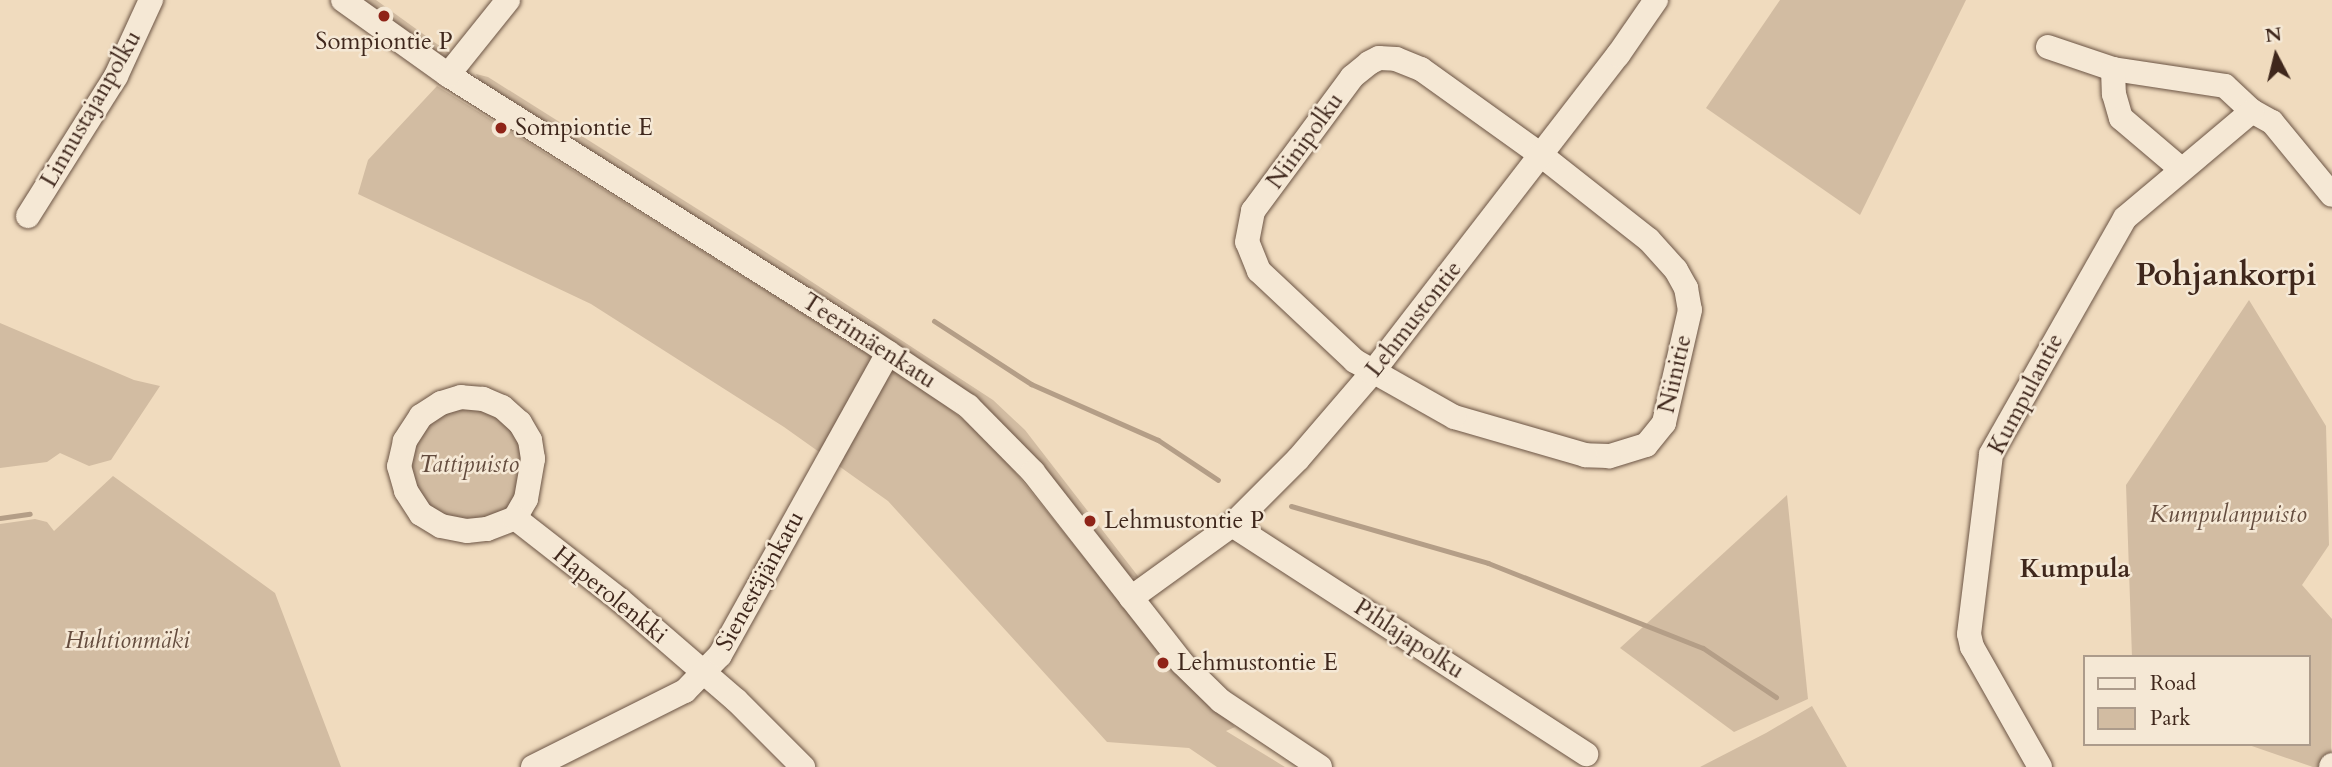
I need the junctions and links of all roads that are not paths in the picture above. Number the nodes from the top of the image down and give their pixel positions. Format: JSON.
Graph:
{"nodes":[{"id":1,"x":151,"y":0,"type":"edge"},
{"id":2,"x":343,"y":0,"type":"edge"},
{"id":3,"x":508,"y":0,"type":"edge"},
{"id":4,"x":1656,"y":0,"type":"edge"},
{"id":5,"x":2048,"y":47,"type":"dead end"},
{"id":6,"x":2113,"y":69,"type":"junction"},
{"id":7,"x":448,"y":75,"type":"junction"},
{"id":8,"x":2252,"y":111,"type":"junction"},
{"id":9,"x":1541,"y":155,"type":"junction"},
{"id":10,"x":2181,"y":169,"type":"junction"},
{"id":11,"x":2332,"y":195,"type":"edge"},
{"id":12,"x":28,"y":216,"type":"dead end"},
{"id":13,"x":888,"y":353,"type":"junction"},
{"id":14,"x":1372,"y":373,"type":"junction"},
{"id":15,"x":515,"y":518,"type":"junction"},
{"id":16,"x":1232,"y":525,"type":"junction"},
{"id":17,"x":1131,"y":598,"type":"junction"},
{"id":18,"x":704,"y":673,"type":"junction"},
{"id":19,"x":1586,"y":754,"type":"dead end"},
{"id":20,"x":533,"y":767,"type":"edge"},
{"id":21,"x":803,"y":767,"type":"edge"},
{"id":22,"x":1320,"y":767,"type":"edge"},
{"id":23,"x":2040,"y":767,"type":"edge"}],
"edges":[{"from":1,"to":12,"type":"street","name":"Linnustajanpolku"},
{"from":2,"to":7,"type":"street","name":"Teerimäenkatu"},
{"from":3,"to":7,"type":"street"},
{"from":4,"to":9,"type":"street","name":"Lehmustontie"},
{"from":5,"to":6,"type":"street"},
{"from":6,"to":8,"type":"street"},
{"from":6,"to":10,"type":"street"},
{"from":7,"to":13,"type":"street","name":"Teerimäenkatu"},
{"from":8,"to":10,"type":"street","name":"Kumpulantie"},
{"from":8,"to":11,"type":"street"},
{"from":9,"to":14,"type":"street","name":"Lehmustontie"},
{"from":9,"to":14,"type":"street","name":"Niinipolku"},
{"from":9,"to":14,"type":"street","name":"Niinitie"},
{"from":10,"to":23,"type":"street","name":"Kumpulantie"},
{"from":13,"to":17,"type":"street","name":"Teerimäenkatu"},
{"from":13,"to":18,"type":"street","name":"Sienestäjänkatu"},
{"from":14,"to":16,"type":"street","name":"Lehmustontie"},
{"from":15,"to":15,"type":"street"},
{"from":15,"to":18,"type":"street","name":"Haperolenkki"},
{"from":16,"to":17,"type":"street","name":"Lehmustontie"},
{"from":16,"to":19,"type":"street","name":"Pihlajapolku"},
{"from":17,"to":22,"type":"street","name":"Teerimäenkatu"},
{"from":18,"to":20,"type":"street","name":"Sienestäjänkatu"},
{"from":18,"to":21,"type":"street","name":"Haperolenkki"}]}
